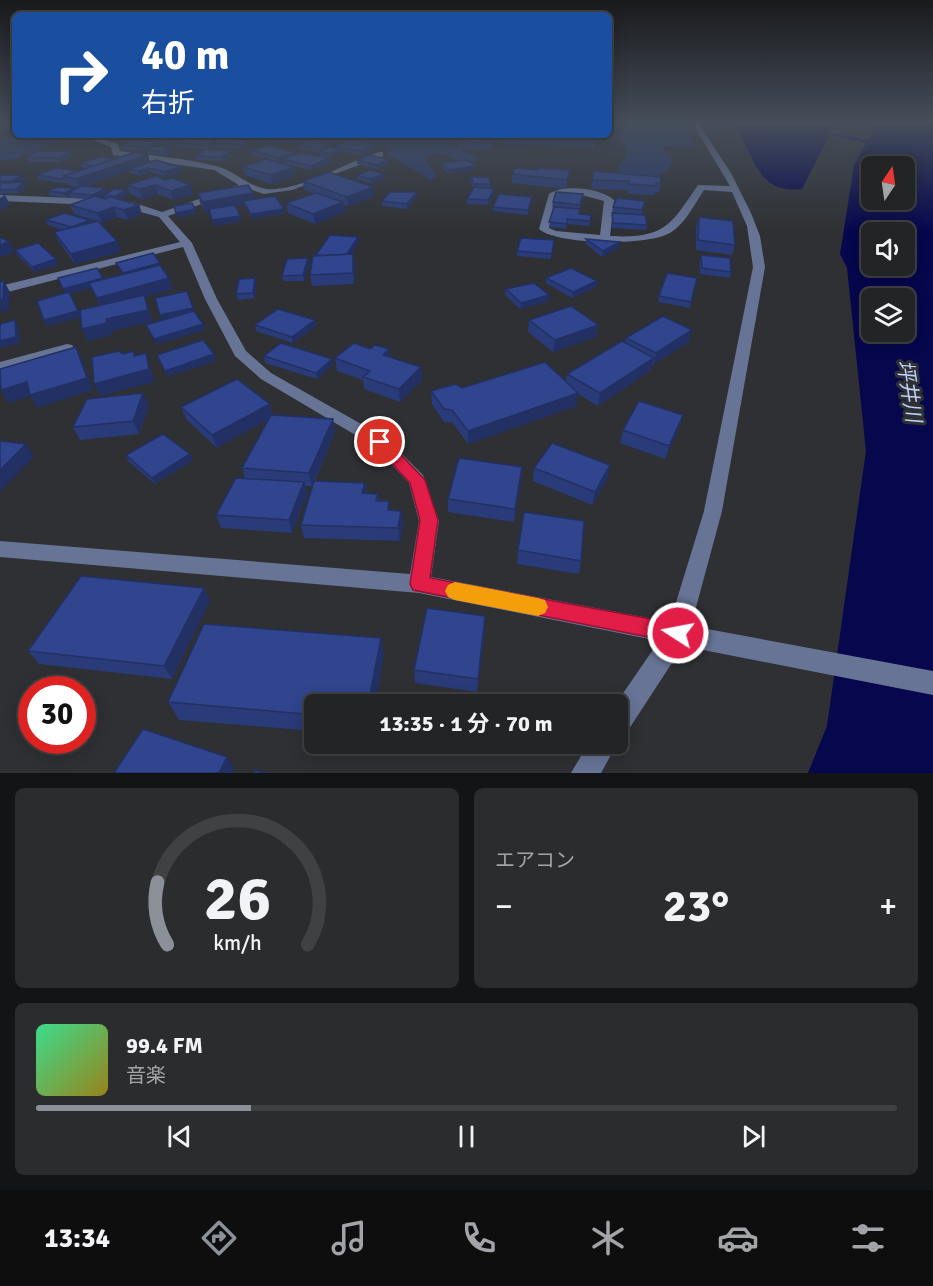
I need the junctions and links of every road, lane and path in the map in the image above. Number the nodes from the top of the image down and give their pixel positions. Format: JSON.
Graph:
{"nodes":[{"id":1,"x":163,"y":160,"type":"edge"},
{"id":2,"x":365,"y":160,"type":"edge"},
{"id":3,"x":719,"y":160,"type":"edge"},
{"id":4,"x":246,"y":185,"type":"junction"},
{"id":5,"x":734,"y":189,"type":"junction"},
{"id":6,"x":0,"y":198,"type":"edge"},
{"id":7,"x":162,"y":214,"type":"junction"},
{"id":8,"x":605,"y":237,"type":"junction"},
{"id":9,"x":187,"y":243,"type":"junction"},
{"id":10,"x":0,"y":290,"type":"edge"},
{"id":11,"x":67,"y":348,"type":"edge"},
{"id":12,"x":0,"y":366,"type":"edge"},
{"id":13,"x":0,"y":549,"type":"edge"},
{"id":14,"x":420,"y":584,"type":"junction"},
{"id":15,"x":678,"y":633,"type":"junction"},
{"id":16,"x":933,"y":683,"type":"edge"},
{"id":17,"x":628,"y":708,"type":"edge"},
{"id":18,"x":597,"y":754,"type":"edge"},
{"id":19,"x":585,"y":773,"type":"edge"}],
"edges":[{"from":1,"to":4,"type":"street"},
{"from":2,"to":4,"type":"street"},
{"from":3,"to":5,"type":"street"},
{"from":4,"to":7,"type":"street"},
{"from":5,"to":8,"type":"street"},
{"from":5,"to":15,"type":"street"},
{"from":6,"to":7,"type":"street"},
{"from":7,"to":9,"type":"street"},
{"from":8,"to":8,"type":"street"},
{"from":9,"to":10,"type":"street"},
{"from":9,"to":14,"type":"street"},
{"from":11,"to":12,"type":"street"},
{"from":13,"to":14,"type":"street"},
{"from":14,"to":15,"type":"street"},
{"from":15,"to":16,"type":"street"},
{"from":15,"to":17,"type":"street"},
{"from":18,"to":19,"type":"street"}]}
